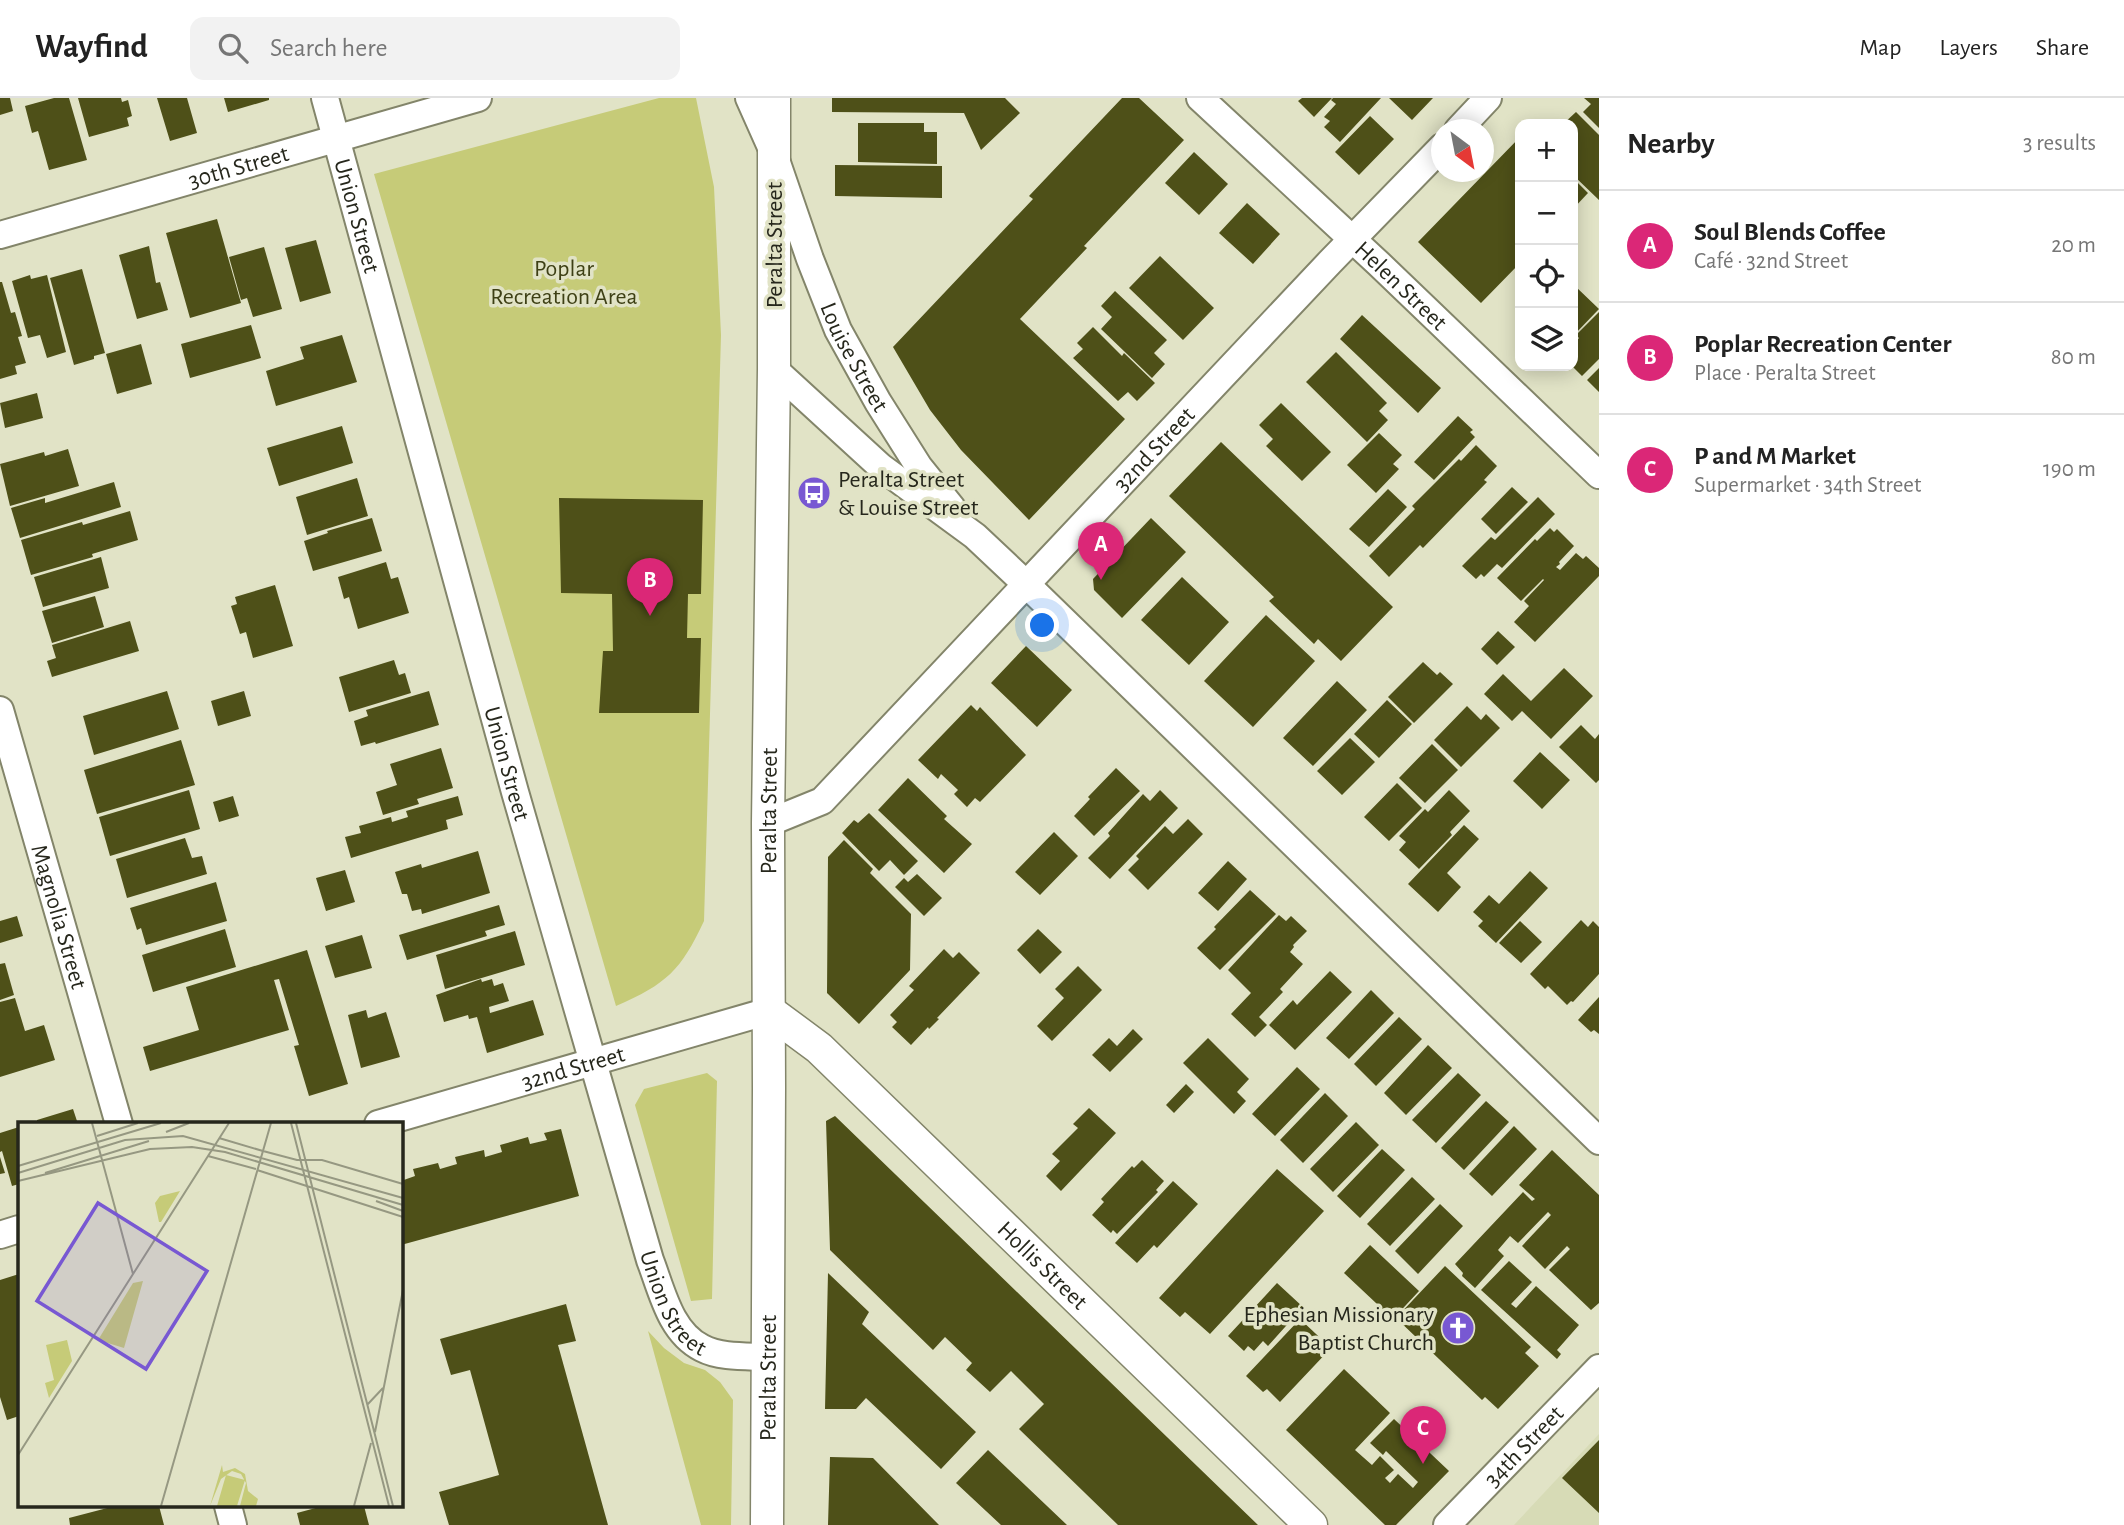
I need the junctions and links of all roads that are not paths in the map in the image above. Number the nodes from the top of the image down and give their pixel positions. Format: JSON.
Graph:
{"nodes":[{"id":1,"x":325,"y":98,"type":"edge"},
{"id":2,"x":478,"y":98,"type":"edge"},
{"id":3,"x":749,"y":98,"type":"edge"},
{"id":4,"x":774,"y":98,"type":"edge"},
{"id":5,"x":1200,"y":98,"type":"edge"},
{"id":6,"x":1488,"y":98,"type":"edge"},
{"id":7,"x":1468,"y":119,"type":"edge"},
{"id":8,"x":336,"y":138,"type":"junction"},
{"id":9,"x":774,"y":154,"type":"junction"},
{"id":10,"x":1431,"y":157,"type":"edge"},
{"id":11,"x":0,"y":235,"type":"edge"},
{"id":12,"x":1352,"y":240,"type":"junction"},
{"id":13,"x":774,"y":369,"type":"junction"},
{"id":14,"x":1599,"y":475,"type":"edge"},
{"id":15,"x":975,"y":537,"type":"junction"},
{"id":16,"x":1026,"y":584,"type":"junction"},
{"id":17,"x":0,"y":710,"type":"edge"},
{"id":18,"x":768,"y":823,"type":"junction"},
{"id":19,"x":769,"y":1011,"type":"junction"},
{"id":20,"x":593,"y":1062,"type":"junction"},
{"id":21,"x":118,"y":1122,"type":"edge"},
{"id":22,"x":385,"y":1122,"type":"edge"},
{"id":23,"x":1599,"y":1141,"type":"edge"},
{"id":24,"x":18,"y":1229,"type":"edge"},
{"id":25,"x":0,"y":1235,"type":"edge"},
{"id":26,"x":767,"y":1357,"type":"junction"},
{"id":27,"x":1599,"y":1367,"type":"edge"},
{"id":28,"x":229,"y":1508,"type":"edge"},
{"id":29,"x":233,"y":1525,"type":"edge"},
{"id":30,"x":767,"y":1525,"type":"edge"},
{"id":31,"x":1311,"y":1525,"type":"edge"},
{"id":32,"x":1447,"y":1525,"type":"edge"}],
"edges":[{"from":1,"to":8,"type":"street","name":"Union Street"},
{"from":2,"to":8,"type":"street","name":"30th Street"},
{"from":3,"to":9,"type":"street","name":"Louise Street"},
{"from":4,"to":9,"type":"street","name":"Peralta Street"},
{"from":5,"to":12,"type":"street","name":"Helen Street"},
{"from":6,"to":7,"type":"street"},
{"from":8,"to":11,"type":"street","name":"30th Street"},
{"from":8,"to":20,"type":"street","name":"Union Street"},
{"from":9,"to":13,"type":"street","name":"Peralta Street"},
{"from":9,"to":15,"type":"street","name":"Louise Street"},
{"from":10,"to":12,"type":"street","name":"32nd Street"},
{"from":12,"to":14,"type":"street","name":"Helen Street"},
{"from":12,"to":16,"type":"street","name":"32nd Street"},
{"from":13,"to":15,"type":"street","name":"Louise Street"},
{"from":13,"to":18,"type":"street","name":"Peralta Street"},
{"from":15,"to":16,"type":"street","name":"Louise Street"},
{"from":16,"to":18,"type":"street","name":"32nd Street"},
{"from":16,"to":23,"type":"street","name":"Louise Street"},
{"from":17,"to":21,"type":"street","name":"Magnolia Street"},
{"from":18,"to":19,"type":"street","name":"Peralta Street"},
{"from":19,"to":20,"type":"street","name":"32nd Street"},
{"from":19,"to":26,"type":"street","name":"Peralta Street"},
{"from":19,"to":31,"type":"street","name":"Hollis Street"},
{"from":20,"to":22,"type":"street","name":"32nd Street"},
{"from":20,"to":26,"type":"street","name":"Union Street"},
{"from":24,"to":25,"type":"street"},
{"from":26,"to":30,"type":"street","name":"Peralta Street"},
{"from":27,"to":32,"type":"street","name":"34th Street"},
{"from":28,"to":29,"type":"street"}]}
